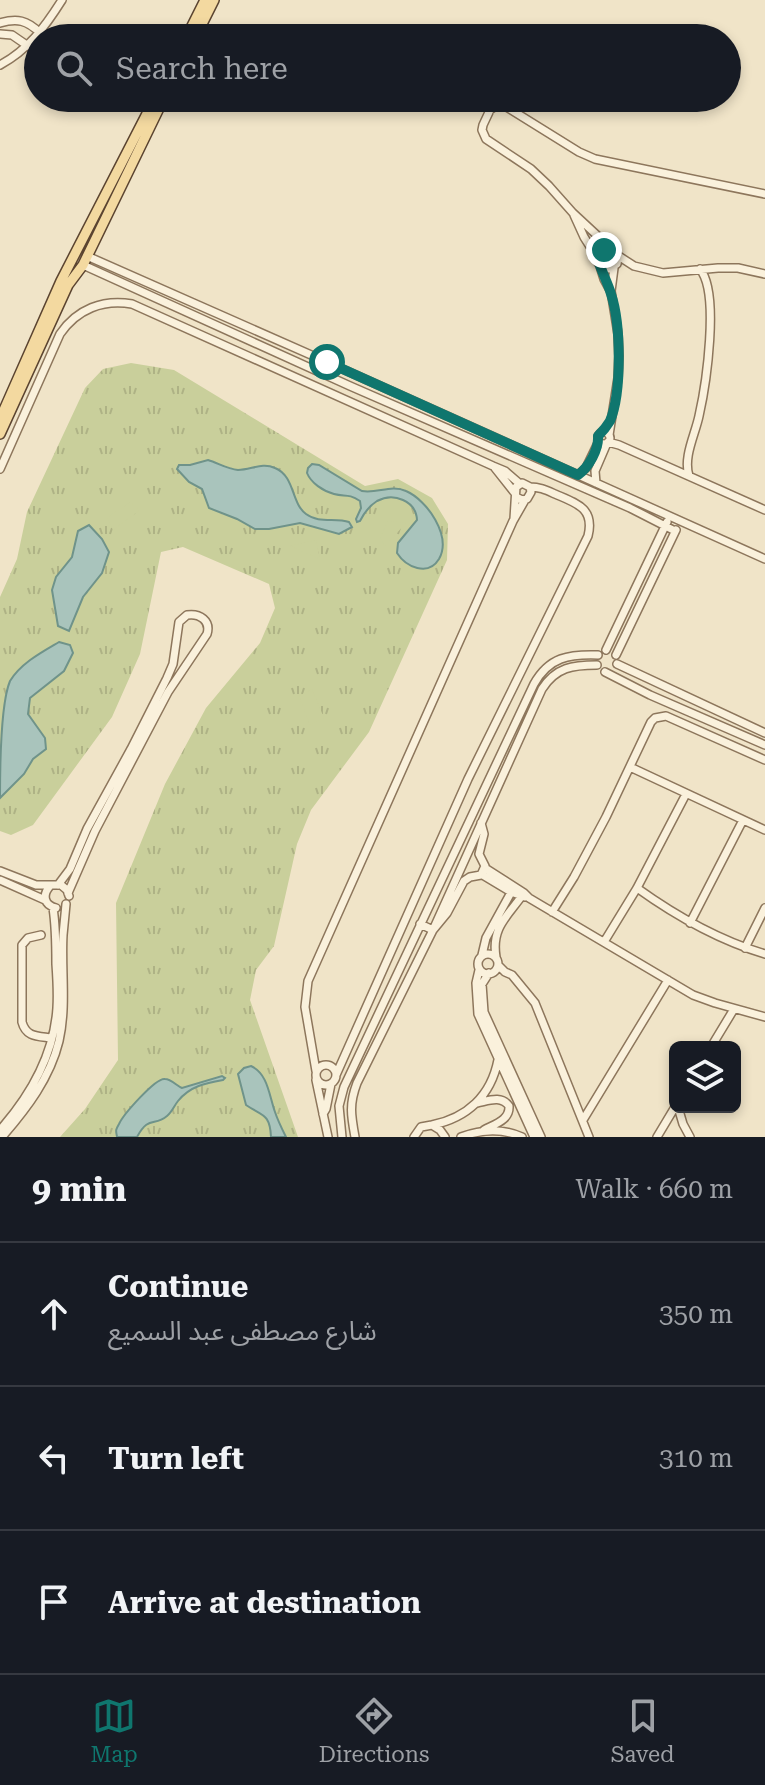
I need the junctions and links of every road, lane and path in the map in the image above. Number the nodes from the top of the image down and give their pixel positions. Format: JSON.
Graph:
{"nodes":[{"id":1,"x":62,"y":0,"type":"edge"},
{"id":2,"x":205,"y":0,"type":"edge"},
{"id":3,"x":214,"y":0,"type":"edge"},
{"id":4,"x":0,"y":23,"type":"edge"},
{"id":5,"x":31,"y":24,"type":"edge"},
{"id":6,"x":46,"y":24,"type":"edge"},
{"id":7,"x":193,"y":24,"type":"edge"},
{"id":8,"x":202,"y":24,"type":"edge"},
{"id":9,"x":0,"y":34,"type":"edge"},
{"id":10,"x":24,"y":43,"type":"edge"},
{"id":11,"x":24,"y":49,"type":"edge"},
{"id":12,"x":0,"y":65,"type":"edge"},
{"id":13,"x":148,"y":112,"type":"edge"},
{"id":14,"x":157,"y":112,"type":"edge"},
{"id":15,"x":490,"y":112,"type":"edge"},
{"id":16,"x":515,"y":112,"type":"edge"},
{"id":17,"x":765,"y":194,"type":"edge"},
{"id":18,"x":573,"y":213,"type":"junction"},
{"id":19,"x":614,"y":252,"type":"junction"},
{"id":20,"x":85,"y":260,"type":"junction"},
{"id":21,"x":599,"y":262,"type":"junction"},
{"id":22,"x":634,"y":266,"type":"junction"},
{"id":23,"x":614,"y":267,"type":"junction"},
{"id":24,"x":718,"y":268,"type":"junction"},
{"id":25,"x":700,"y":269,"type":"junction"},
{"id":26,"x":765,"y":274,"type":"edge"},
{"id":27,"x":708,"y":285,"type":"junction"},
{"id":28,"x":611,"y":291,"type":"junction"},
{"id":29,"x":327,"y":362,"type":"junction"},
{"id":30,"x":321,"y":372,"type":"junction"},
{"id":31,"x":353,"y":373,"type":"junction"},
{"id":32,"x":350,"y":386,"type":"junction"},
{"id":33,"x":385,"y":402,"type":"junction"},
{"id":34,"x":380,"y":414,"type":"junction"},
{"id":35,"x":0,"y":419,"type":"edge"},
{"id":36,"x":0,"y":434,"type":"edge"},
{"id":37,"x":606,"y":438,"type":"junction"},
{"id":38,"x":687,"y":461,"type":"junction"},
{"id":39,"x":493,"y":466,"type":"junction"},
{"id":40,"x":0,"y":469,"type":"edge"},
{"id":41,"x":675,"y":470,"type":"junction"},
{"id":42,"x":578,"y":475,"type":"junction"},
{"id":43,"x":689,"y":476,"type":"junction"},
{"id":44,"x":596,"y":483,"type":"junction"},
{"id":45,"x":520,"y":484,"type":"junction"},
{"id":46,"x":515,"y":494,"type":"junction"},
{"id":47,"x":528,"y":494,"type":"junction"},
{"id":48,"x":763,"y":506,"type":"edge"},
{"id":49,"x":670,"y":516,"type":"junction"},
{"id":50,"x":513,"y":521,"type":"junction"},
{"id":51,"x":681,"y":521,"type":"junction"},
{"id":52,"x":665,"y":526,"type":"junction"},
{"id":53,"x":675,"y":531,"type":"junction"},
{"id":54,"x":765,"y":559,"type":"edge"},
{"id":55,"x":602,"y":653,"type":"junction"},
{"id":56,"x":617,"y":660,"type":"junction"},
{"id":57,"x":597,"y":665,"type":"junction"},
{"id":58,"x":605,"y":672,"type":"junction"},
{"id":59,"x":672,"y":690,"type":"junction"},
{"id":60,"x":667,"y":703,"type":"junction"},
{"id":61,"x":765,"y":733,"type":"edge"},
{"id":62,"x":765,"y":745,"type":"edge"},
{"id":63,"x":134,"y":751,"type":"junction"},
{"id":64,"x":765,"y":760,"type":"edge"},
{"id":65,"x":630,"y":767,"type":"junction"},
{"id":66,"x":486,"y":784,"type":"junction"},
{"id":67,"x":497,"y":788,"type":"junction"},
{"id":68,"x":686,"y":794,"type":"junction"},
{"id":69,"x":743,"y":820,"type":"junction"},
{"id":70,"x":481,"y":823,"type":"junction"},
{"id":71,"x":765,"y":830,"type":"edge"},
{"id":72,"x":0,"y":871,"type":"edge"},
{"id":73,"x":483,"y":871,"type":"junction"},
{"id":74,"x":0,"y":880,"type":"edge"},
{"id":75,"x":54,"y":885,"type":"junction"},
{"id":76,"x":637,"y":888,"type":"junction"},
{"id":77,"x":512,"y":889,"type":"junction"},
{"id":78,"x":68,"y":893,"type":"junction"},
{"id":79,"x":525,"y":896,"type":"junction"},
{"id":80,"x":45,"y":900,"type":"junction"},
{"id":81,"x":66,"y":904,"type":"junction"},
{"id":82,"x":53,"y":908,"type":"junction"},
{"id":83,"x":765,"y":908,"type":"edge"},
{"id":84,"x":552,"y":912,"type":"junction"},
{"id":85,"x":690,"y":923,"type":"junction"},
{"id":86,"x":420,"y":924,"type":"junction"},
{"id":87,"x":433,"y":930,"type":"junction"},
{"id":88,"x":41,"y":935,"type":"dead end"},
{"id":89,"x":604,"y":942,"type":"junction"},
{"id":90,"x":745,"y":948,"type":"junction"},
{"id":91,"x":765,"y":954,"type":"edge"},
{"id":92,"x":482,"y":955,"type":"junction"},
{"id":93,"x":497,"y":961,"type":"junction"},
{"id":94,"x":479,"y":970,"type":"junction"},
{"id":95,"x":489,"y":973,"type":"junction"},
{"id":96,"x":668,"y":980,"type":"junction"},
{"id":97,"x":734,"y":1009,"type":"junction"},
{"id":98,"x":765,"y":1017,"type":"edge"},
{"id":99,"x":51,"y":1038,"type":"junction"},
{"id":100,"x":715,"y":1041,"type":"edge"},
{"id":101,"x":499,"y":1058,"type":"junction"},
{"id":102,"x":318,"y":1071,"type":"junction"},
{"id":103,"x":334,"y":1071,"type":"junction"},
{"id":104,"x":331,"y":1084,"type":"junction"},
{"id":105,"x":477,"y":1103,"type":"junction"},
{"id":106,"x":673,"y":1113,"type":"edge"},
{"id":107,"x":679,"y":1113,"type":"edge"},
{"id":108,"x":18,"y":1114,"type":"junction"},
{"id":109,"x":323,"y":1114,"type":"junction"},
{"id":110,"x":583,"y":1120,"type":"junction"},
{"id":111,"x":432,"y":1125,"type":"junction"},
{"id":112,"x":0,"y":1130,"type":"edge"},
{"id":113,"x":484,"y":1130,"type":"junction"},
{"id":114,"x":2,"y":1137,"type":"edge"},
{"id":115,"x":328,"y":1137,"type":"edge"},
{"id":116,"x":342,"y":1137,"type":"edge"},
{"id":117,"x":355,"y":1137,"type":"edge"},
{"id":118,"x":414,"y":1137,"type":"edge"},
{"id":119,"x":445,"y":1137,"type":"edge"},
{"id":120,"x":461,"y":1137,"type":"edge"},
{"id":121,"x":522,"y":1137,"type":"edge"},
{"id":122,"x":534,"y":1137,"type":"edge"},
{"id":123,"x":541,"y":1137,"type":"edge"},
{"id":124,"x":589,"y":1137,"type":"edge"},
{"id":125,"x":657,"y":1137,"type":"edge"},
{"id":126,"x":690,"y":1137,"type":"edge"}],
"edges":[{"from":1,"to":6,"type":"street"},
{"from":2,"to":7,"type":"main road"},
{"from":3,"to":8,"type":"main road"},
{"from":4,"to":5,"type":"street"},
{"from":9,"to":10,"type":"street"},
{"from":11,"to":12,"type":"street"},
{"from":13,"to":35,"type":"main road"},
{"from":14,"to":20,"type":"main road"},
{"from":15,"to":18,"type":"street"},
{"from":16,"to":17,"type":"street"},
{"from":18,"to":19,"type":"street"},
{"from":18,"to":21,"type":"street"},
{"from":19,"to":21,"type":"street"},
{"from":19,"to":22,"type":"street"},
{"from":19,"to":23,"type":"street"},
{"from":20,"to":29,"type":"street"},
{"from":20,"to":30,"type":"street"},
{"from":20,"to":36,"type":"main road"},
{"from":21,"to":23,"type":"street"},
{"from":21,"to":28,"type":"street"},
{"from":22,"to":23,"type":"street"},
{"from":22,"to":25,"type":"street"},
{"from":23,"to":28,"type":"street"},
{"from":24,"to":25,"type":"street"},
{"from":24,"to":26,"type":"street"},
{"from":24,"to":27,"type":"street"},
{"from":25,"to":27,"type":"street"},
{"from":27,"to":38,"type":"street"},
{"from":28,"to":37,"type":"street"},
{"from":29,"to":30,"type":"street"},
{"from":29,"to":31,"type":"street"},
{"from":30,"to":32,"type":"street"},
{"from":31,"to":32,"type":"street"},
{"from":31,"to":42,"type":"street"},
{"from":32,"to":33,"type":"street"},
{"from":33,"to":34,"type":"street"},
{"from":33,"to":52,"type":"street"},
{"from":34,"to":39,"type":"street"},
{"from":34,"to":40,"type":"street"},
{"from":37,"to":41,"type":"street"},
{"from":37,"to":42,"type":"street"},
{"from":37,"to":44,"type":"street"},
{"from":38,"to":41,"type":"street"},
{"from":38,"to":43,"type":"street"},
{"from":39,"to":45,"type":"street"},
{"from":39,"to":46,"type":"street"},
{"from":41,"to":43,"type":"street"},
{"from":42,"to":44,"type":"street"},
{"from":43,"to":48,"type":"street"},
{"from":44,"to":49,"type":"street"},
{"from":45,"to":46,"type":"street"},
{"from":45,"to":47,"type":"street"},
{"from":46,"to":47,"type":"street"},
{"from":46,"to":50,"type":"street"},
{"from":47,"to":50,"type":"street"},
{"from":47,"to":103,"type":"street"},
{"from":49,"to":51,"type":"street"},
{"from":49,"to":52,"type":"street"},
{"from":50,"to":102,"type":"street"},
{"from":51,"to":53,"type":"street"},
{"from":51,"to":54,"type":"street"},
{"from":52,"to":53,"type":"street"},
{"from":52,"to":55,"type":"street"},
{"from":53,"to":56,"type":"street"},
{"from":55,"to":56,"type":"street"},
{"from":55,"to":57,"type":"street"},
{"from":55,"to":66,"type":"street"},
{"from":56,"to":58,"type":"street"},
{"from":56,"to":59,"type":"street"},
{"from":57,"to":58,"type":"street"},
{"from":57,"to":67,"type":"street"},
{"from":58,"to":60,"type":"street"},
{"from":59,"to":60,"type":"street"},
{"from":59,"to":61,"type":"street"},
{"from":60,"to":62,"type":"street"},
{"from":63,"to":63,"type":"street"},
{"from":63,"to":75,"type":"street"},
{"from":63,"to":78,"type":"street"},
{"from":64,"to":65,"type":"street"},
{"from":65,"to":68,"type":"street"},
{"from":65,"to":84,"type":"street"},
{"from":66,"to":67,"type":"street"},
{"from":66,"to":86,"type":"street"},
{"from":67,"to":70,"type":"street"},
{"from":68,"to":69,"type":"street"},
{"from":68,"to":76,"type":"street"},
{"from":69,"to":71,"type":"street"},
{"from":69,"to":85,"type":"street"},
{"from":70,"to":73,"type":"street"},
{"from":70,"to":87,"type":"street"},
{"from":72,"to":75,"type":"street"},
{"from":73,"to":77,"type":"street"},
{"from":73,"to":87,"type":"street"},
{"from":74,"to":80,"type":"street"},
{"from":75,"to":78,"type":"street"},
{"from":75,"to":80,"type":"street"},
{"from":76,"to":85,"type":"street"},
{"from":76,"to":89,"type":"street"},
{"from":77,"to":79,"type":"street"},
{"from":77,"to":92,"type":"street"},
{"from":78,"to":81,"type":"street"},
{"from":79,"to":84,"type":"street"},
{"from":79,"to":93,"type":"street"},
{"from":80,"to":82,"type":"street"},
{"from":81,"to":82,"type":"street"},
{"from":81,"to":108,"type":"street"},
{"from":82,"to":99,"type":"street"},
{"from":83,"to":90,"type":"street"},
{"from":84,"to":89,"type":"street"},
{"from":85,"to":90,"type":"street"},
{"from":86,"to":87,"type":"street"},
{"from":86,"to":116,"type":"street"},
{"from":87,"to":117,"type":"street"},
{"from":88,"to":99,"type":"street"},
{"from":89,"to":96,"type":"street"},
{"from":90,"to":91,"type":"street"},
{"from":92,"to":93,"type":"street"},
{"from":92,"to":94,"type":"street"},
{"from":93,"to":95,"type":"street"},
{"from":93,"to":110,"type":"street"},
{"from":94,"to":95,"type":"street"},
{"from":94,"to":101,"type":"street"},
{"from":95,"to":123,"type":"street"},
{"from":96,"to":97,"type":"street"},
{"from":96,"to":110,"type":"street"},
{"from":97,"to":98,"type":"street"},
{"from":97,"to":100,"type":"street"},
{"from":99,"to":108,"type":"street"},
{"from":101,"to":105,"type":"street"},
{"from":101,"to":122,"type":"street"},
{"from":102,"to":103,"type":"street"},
{"from":102,"to":104,"type":"street"},
{"from":102,"to":109,"type":"street"},
{"from":103,"to":104,"type":"street"},
{"from":104,"to":109,"type":"street"},
{"from":105,"to":111,"type":"street"},
{"from":105,"to":113,"type":"street"},
{"from":106,"to":125,"type":"street"},
{"from":107,"to":126,"type":"street"},
{"from":108,"to":112,"type":"street"},
{"from":108,"to":114,"type":"street"},
{"from":109,"to":115,"type":"street"},
{"from":110,"to":124,"type":"street"},
{"from":111,"to":118,"type":"street"},
{"from":111,"to":119,"type":"street"},
{"from":113,"to":120,"type":"street"},
{"from":113,"to":121,"type":"street"}]}
